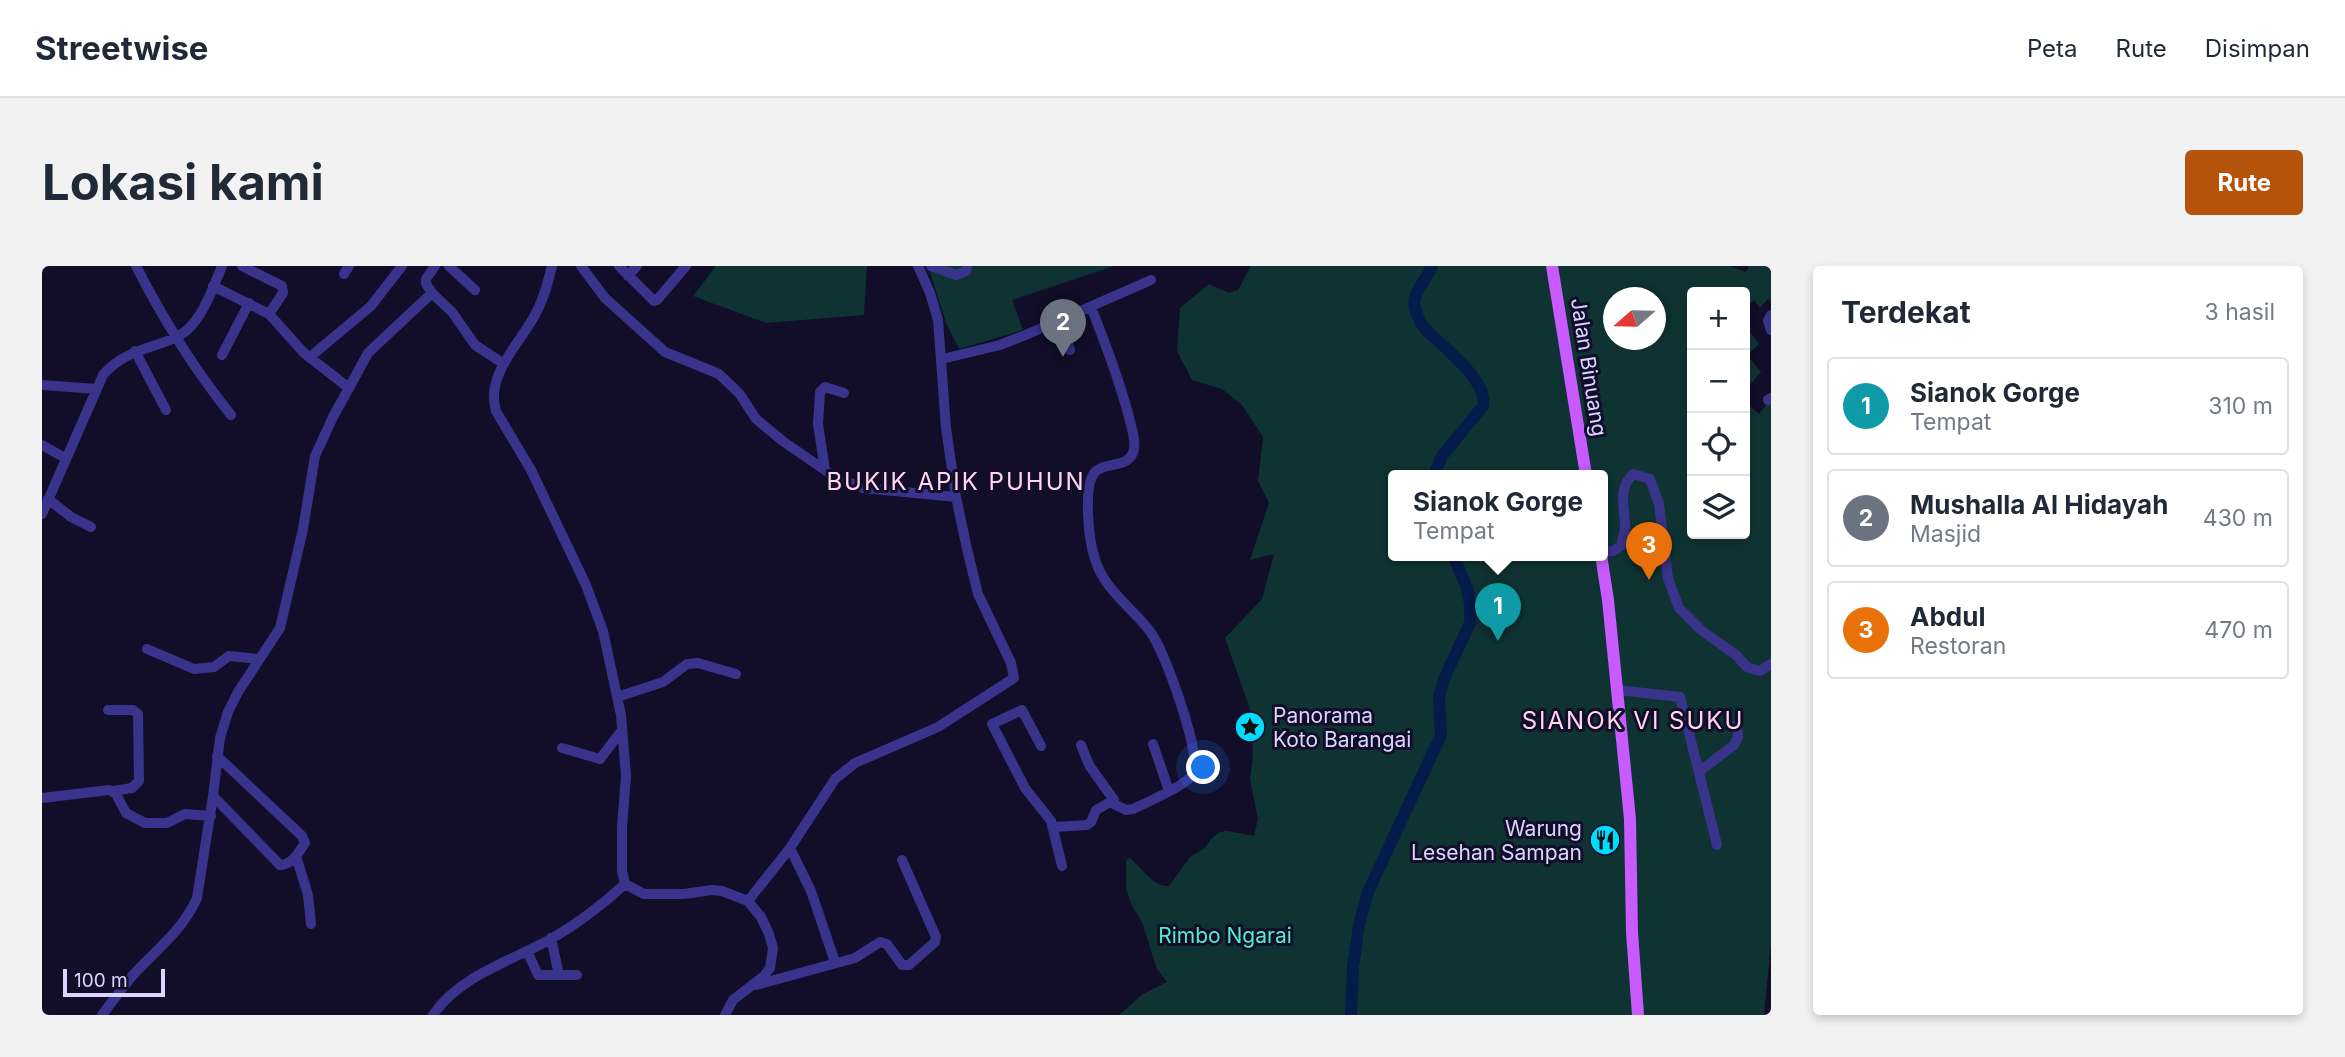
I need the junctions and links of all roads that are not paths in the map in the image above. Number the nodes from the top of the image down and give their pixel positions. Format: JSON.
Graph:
{"nodes":[{"id":1,"x":136,"y":266,"type":"edge"},
{"id":2,"x":242,"y":266,"type":"edge"},
{"id":3,"x":402,"y":266,"type":"edge"},
{"id":4,"x":435,"y":266,"type":"edge"},
{"id":5,"x":449,"y":266,"type":"edge"},
{"id":6,"x":552,"y":266,"type":"edge"},
{"id":7,"x":580,"y":266,"type":"edge"},
{"id":8,"x":619,"y":266,"type":"edge"},
{"id":9,"x":638,"y":266,"type":"edge"},
{"id":10,"x":686,"y":266,"type":"edge"},
{"id":11,"x":918,"y":266,"type":"edge"},
{"id":12,"x":931,"y":266,"type":"edge"},
{"id":13,"x":967,"y":266,"type":"edge"},
{"id":14,"x":1552,"y":266,"type":"edge"},
{"id":15,"x":219,"y":267,"type":"edge"},
{"id":16,"x":628,"y":276,"type":"junction"},
{"id":17,"x":1151,"y":280,"type":"dead end"},
{"id":18,"x":213,"y":286,"type":"junction"},
{"id":19,"x":475,"y":290,"type":"dead end"},
{"id":20,"x":432,"y":293,"type":"junction"},
{"id":21,"x":249,"y":303,"type":"junction"},
{"id":22,"x":1091,"y":307,"type":"junction"},
{"id":23,"x":269,"y":314,"type":"junction"},
{"id":24,"x":1771,"y":315,"type":"edge"},
{"id":25,"x":1061,"y":321,"type":"junction"},
{"id":26,"x":1771,"y":330,"type":"edge"},
{"id":27,"x":175,"y":337,"type":"junction"},
{"id":28,"x":1070,"y":349,"type":"dead end"},
{"id":29,"x":135,"y":351,"type":"junction"},
{"id":30,"x":222,"y":355,"type":"dead end"},
{"id":31,"x":310,"y":357,"type":"junction"},
{"id":32,"x":942,"y":359,"type":"junction"},
{"id":33,"x":504,"y":364,"type":"junction"},
{"id":34,"x":42,"y":384,"type":"edge"},
{"id":35,"x":349,"y":388,"type":"junction"},
{"id":36,"x":97,"y":389,"type":"junction"},
{"id":37,"x":844,"y":393,"type":"dead end"},
{"id":38,"x":166,"y":410,"type":"dead end"},
{"id":39,"x":232,"y":415,"type":"dead end"},
{"id":40,"x":42,"y":445,"type":"edge"},
{"id":41,"x":65,"y":457,"type":"junction"},
{"id":42,"x":825,"y":470,"type":"junction"},
{"id":43,"x":1585,"y":470,"type":"edge"},
{"id":44,"x":956,"y":497,"type":"junction"},
{"id":45,"x":48,"y":499,"type":"junction"},
{"id":46,"x":42,"y":513,"type":"edge"},
{"id":47,"x":91,"y":527,"type":"dead end"},
{"id":48,"x":1608,"y":552,"type":"edge"},
{"id":49,"x":1602,"y":561,"type":"edge"},
{"id":50,"x":147,"y":649,"type":"dead end"},
{"id":51,"x":258,"y":659,"type":"junction"},
{"id":52,"x":1771,"y":664,"type":"edge"},
{"id":53,"x":736,"y":674,"type":"dead end"},
{"id":54,"x":1618,"y":690,"type":"junction"},
{"id":55,"x":618,"y":697,"type":"junction"},
{"id":56,"x":108,"y":710,"type":"dead end"},
{"id":57,"x":1737,"y":725,"type":"dead end"},
{"id":58,"x":622,"y":729,"type":"junction"},
{"id":59,"x":1153,"y":744,"type":"dead end"},
{"id":60,"x":1041,"y":746,"type":"dead end"},
{"id":61,"x":1081,"y":746,"type":"dead end"},
{"id":62,"x":562,"y":748,"type":"dead end"},
{"id":63,"x":217,"y":755,"type":"junction"},
{"id":64,"x":1700,"y":771,"type":"junction"},
{"id":65,"x":113,"y":791,"type":"junction"},
{"id":66,"x":1169,"y":791,"type":"junction"},
{"id":67,"x":214,"y":796,"type":"junction"},
{"id":68,"x":42,"y":799,"type":"edge"},
{"id":69,"x":1112,"y":803,"type":"junction"},
{"id":70,"x":211,"y":816,"type":"junction"},
{"id":71,"x":1054,"y":827,"type":"junction"},
{"id":72,"x":1717,"y":845,"type":"dead end"},
{"id":73,"x":790,"y":848,"type":"junction"},
{"id":74,"x":296,"y":856,"type":"junction"},
{"id":75,"x":902,"y":860,"type":"dead end"},
{"id":76,"x":1062,"y":866,"type":"dead end"},
{"id":77,"x":625,"y":884,"type":"junction"},
{"id":78,"x":748,"y":901,"type":"junction"},
{"id":79,"x":311,"y":924,"type":"dead end"},
{"id":80,"x":551,"y":938,"type":"junction"},
{"id":81,"x":527,"y":951,"type":"junction"},
{"id":82,"x":835,"y":962,"type":"junction"},
{"id":83,"x":559,"y":975,"type":"junction"},
{"id":84,"x":577,"y":975,"type":"dead end"},
{"id":85,"x":746,"y":989,"type":"junction"},
{"id":86,"x":102,"y":1015,"type":"edge"},
{"id":87,"x":433,"y":1015,"type":"edge"},
{"id":88,"x":725,"y":1015,"type":"edge"},
{"id":89,"x":1638,"y":1015,"type":"edge"}],
"edges":[{"from":1,"to":27,"type":"street"},
{"from":2,"to":23,"type":"street"},
{"from":3,"to":31,"type":"street"},
{"from":4,"to":20,"type":"street"},
{"from":5,"to":19,"type":"street"},
{"from":6,"to":33,"type":"street"},
{"from":7,"to":42,"type":"street"},
{"from":8,"to":16,"type":"street"},
{"from":9,"to":16,"type":"street"},
{"from":10,"to":16,"type":"street"},
{"from":11,"to":32,"type":"street"},
{"from":12,"to":13,"type":"street"},
{"from":14,"to":43,"type":"main road","name":"Jalan Binuang"},
{"from":15,"to":18,"type":"street"},
{"from":17,"to":22,"type":"street"},
{"from":18,"to":21,"type":"street"},
{"from":18,"to":27,"type":"street"},
{"from":20,"to":33,"type":"street"},
{"from":20,"to":35,"type":"street"},
{"from":21,"to":23,"type":"street"},
{"from":21,"to":30,"type":"street"},
{"from":22,"to":25,"type":"street"},
{"from":22,"to":66,"type":"street"},
{"from":23,"to":31,"type":"street"},
{"from":24,"to":26,"type":"street"},
{"from":25,"to":28,"type":"street"},
{"from":25,"to":32,"type":"street"},
{"from":27,"to":29,"type":"street"},
{"from":27,"to":39,"type":"street"},
{"from":29,"to":36,"type":"street"},
{"from":29,"to":38,"type":"street"},
{"from":31,"to":35,"type":"street"},
{"from":32,"to":44,"type":"street"},
{"from":33,"to":55,"type":"street"},
{"from":34,"to":36,"type":"street"},
{"from":35,"to":51,"type":"street"},
{"from":36,"to":41,"type":"street"},
{"from":37,"to":42,"type":"street"},
{"from":40,"to":41,"type":"street"},
{"from":41,"to":45,"type":"street"},
{"from":42,"to":44,"type":"street"},
{"from":44,"to":73,"type":"street"},
{"from":45,"to":46,"type":"street"},
{"from":45,"to":47,"type":"street"},
{"from":48,"to":52,"type":"street"},
{"from":49,"to":54,"type":"main road"},
{"from":50,"to":51,"type":"street"},
{"from":51,"to":63,"type":"street"},
{"from":53,"to":55,"type":"street"},
{"from":54,"to":64,"type":"street"},
{"from":54,"to":89,"type":"main road"},
{"from":55,"to":58,"type":"street"},
{"from":56,"to":65,"type":"street"},
{"from":57,"to":64,"type":"street"},
{"from":58,"to":62,"type":"street"},
{"from":58,"to":77,"type":"street"},
{"from":59,"to":66,"type":"street"},
{"from":60,"to":71,"type":"street"},
{"from":61,"to":69,"type":"street"},
{"from":63,"to":67,"type":"street"},
{"from":63,"to":74,"type":"street"},
{"from":64,"to":72,"type":"street"},
{"from":65,"to":68,"type":"street"},
{"from":65,"to":70,"type":"street"},
{"from":66,"to":69,"type":"street"},
{"from":67,"to":70,"type":"street"},
{"from":67,"to":74,"type":"street"},
{"from":69,"to":71,"type":"street"},
{"from":70,"to":86,"type":"street"},
{"from":71,"to":76,"type":"street"},
{"from":73,"to":78,"type":"street"},
{"from":73,"to":82,"type":"street"},
{"from":74,"to":79,"type":"street"},
{"from":75,"to":82,"type":"street"},
{"from":77,"to":78,"type":"street"},
{"from":77,"to":80,"type":"street"},
{"from":78,"to":85,"type":"street"},
{"from":80,"to":81,"type":"street"},
{"from":80,"to":83,"type":"street"},
{"from":81,"to":83,"type":"street"},
{"from":81,"to":87,"type":"street"},
{"from":82,"to":85,"type":"street"},
{"from":83,"to":84,"type":"street"},
{"from":85,"to":88,"type":"street"}]}
